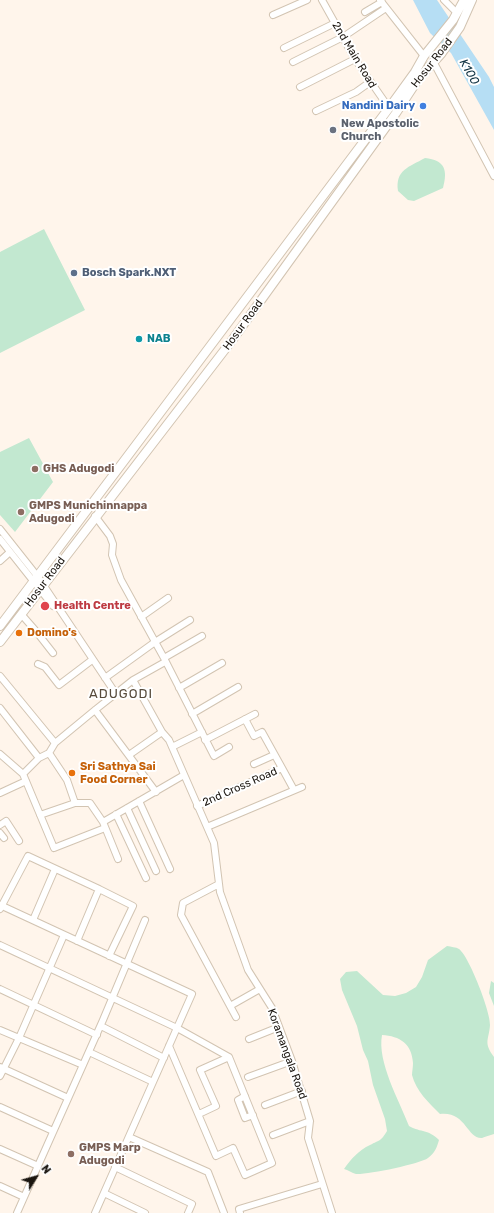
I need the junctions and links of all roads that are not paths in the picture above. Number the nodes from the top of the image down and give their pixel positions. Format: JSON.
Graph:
{"nodes":[{"id":1,"x":307,"y":0,"type":"edge"},
{"id":2,"x":322,"y":0,"type":"edge"},
{"id":3,"x":444,"y":0,"type":"edge"},
{"id":4,"x":464,"y":0,"type":"edge"},
{"id":5,"x":472,"y":0,"type":"edge"},
{"id":6,"x":381,"y":1,"type":"edge"},
{"id":7,"x":386,"y":8,"type":"junction"},
{"id":8,"x":365,"y":12,"type":"dead end"},
{"id":9,"x":457,"y":13,"type":"junction"},
{"id":10,"x":273,"y":16,"type":"dead end"},
{"id":11,"x":335,"y":23,"type":"junction"},
{"id":12,"x":343,"y":37,"type":"junction"},
{"id":13,"x":284,"y":48,"type":"dead end"},
{"id":14,"x":424,"y":56,"type":"junction"},
{"id":15,"x":355,"y":59,"type":"junction"},
{"id":16,"x":293,"y":62,"type":"dead end"},
{"id":17,"x":434,"y":63,"type":"junction"},
{"id":18,"x":370,"y":82,"type":"junction"},
{"id":19,"x":300,"y":87,"type":"dead end"},
{"id":20,"x":389,"y":108,"type":"junction"},
{"id":21,"x":316,"y":111,"type":"dead end"},
{"id":22,"x":494,"y":176,"type":"edge"},
{"id":23,"x":95,"y":516,"type":"junction"},
{"id":24,"x":0,"y":529,"type":"edge"},
{"id":25,"x":0,"y":539,"type":"edge"},
{"id":26,"x":10,"y":552,"type":"junction"},
{"id":27,"x":0,"y":561,"type":"edge"},
{"id":28,"x":36,"y":579,"type":"junction"},
{"id":29,"x":41,"y":587,"type":"junction"},
{"id":30,"x":168,"y":598,"type":"dead end"},
{"id":31,"x":21,"y":614,"type":"junction"},
{"id":32,"x":140,"y":616,"type":"junction"},
{"id":33,"x":190,"y":620,"type":"dead end"},
{"id":34,"x":0,"y":626,"type":"edge"},
{"id":35,"x":202,"y":636,"type":"dead end"},
{"id":36,"x":0,"y":642,"type":"edge"},
{"id":37,"x":155,"y":642,"type":"junction"},
{"id":38,"x":53,"y":653,"type":"dead end"},
{"id":39,"x":92,"y":660,"type":"junction"},
{"id":40,"x":164,"y":660,"type":"junction"},
{"id":41,"x":222,"y":663,"type":"dead end"},
{"id":42,"x":38,"y":664,"type":"dead end"},
{"id":43,"x":0,"y":676,"type":"edge"},
{"id":44,"x":105,"y":678,"type":"junction"},
{"id":45,"x":133,"y":680,"type":"junction"},
{"id":46,"x":238,"y":687,"type":"dead end"},
{"id":47,"x":179,"y":688,"type":"junction"},
{"id":48,"x":116,"y":694,"type":"junction"},
{"id":49,"x":0,"y":708,"type":"edge"},
{"id":50,"x":95,"y":710,"type":"junction"},
{"id":51,"x":192,"y":714,"type":"junction"},
{"id":52,"x":255,"y":714,"type":"dead end"},
{"id":53,"x":245,"y":719,"type":"junction"},
{"id":54,"x":162,"y":732,"type":"junction"},
{"id":55,"x":202,"y":732,"type":"junction"},
{"id":56,"x":205,"y":740,"type":"junction"},
{"id":57,"x":55,"y":743,"type":"junction"},
{"id":58,"x":172,"y":747,"type":"junction"},
{"id":59,"x":229,"y":747,"type":"dead end"},
{"id":60,"x":49,"y":753,"type":"junction"},
{"id":61,"x":0,"y":754,"type":"edge"},
{"id":62,"x":129,"y":755,"type":"junction"},
{"id":63,"x":274,"y":755,"type":"junction"},
{"id":64,"x":38,"y":758,"type":"junction"},
{"id":65,"x":254,"y":764,"type":"dead end"},
{"id":66,"x":282,"y":768,"type":"junction"},
{"id":67,"x":23,"y":774,"type":"junction"},
{"id":68,"x":184,"y":775,"type":"junction"},
{"id":69,"x":26,"y":780,"type":"junction"},
{"id":70,"x":302,"y":787,"type":"dead end"},
{"id":71,"x":294,"y":790,"type":"junction"},
{"id":72,"x":156,"y":792,"type":"junction"},
{"id":73,"x":0,"y":793,"type":"edge"},
{"id":74,"x":139,"y":801,"type":"junction"},
{"id":75,"x":75,"y":803,"type":"junction"},
{"id":76,"x":197,"y":806,"type":"junction"},
{"id":77,"x":127,"y":808,"type":"junction"},
{"id":78,"x":116,"y":814,"type":"junction"},
{"id":79,"x":40,"y":815,"type":"junction"},
{"id":80,"x":0,"y":824,"type":"edge"},
{"id":81,"x":104,"y":825,"type":"junction"},
{"id":82,"x":207,"y":828,"type":"junction"},
{"id":83,"x":19,"y":841,"type":"dead end"},
{"id":84,"x":118,"y":859,"type":"dead end"},
{"id":85,"x":55,"y":869,"type":"junction"},
{"id":86,"x":170,"y":869,"type":"dead end"},
{"id":87,"x":156,"y":871,"type":"dead end"},
{"id":88,"x":146,"y":878,"type":"dead end"},
{"id":89,"x":219,"y":884,"type":"junction"},
{"id":90,"x":99,"y":889,"type":"junction"},
{"id":91,"x":0,"y":907,"type":"edge"},
{"id":92,"x":33,"y":920,"type":"junction"},
{"id":93,"x":145,"y":920,"type":"dead end"},
{"id":94,"x":64,"y":935,"type":"junction"},
{"id":95,"x":77,"y":941,"type":"junction"},
{"id":96,"x":0,"y":945,"type":"edge"},
{"id":97,"x":109,"y":956,"type":"junction"},
{"id":98,"x":128,"y":963,"type":"junction"},
{"id":99,"x":50,"y":967,"type":"junction"},
{"id":100,"x":0,"y":989,"type":"edge"},
{"id":101,"x":260,"y":989,"type":"junction"},
{"id":102,"x":113,"y":997,"type":"junction"},
{"id":103,"x":34,"y":1005,"type":"junction"},
{"id":104,"x":230,"y":1006,"type":"junction"},
{"id":105,"x":236,"y":1017,"type":"dead end"},
{"id":106,"x":100,"y":1026,"type":"junction"},
{"id":107,"x":279,"y":1027,"type":"junction"},
{"id":108,"x":177,"y":1028,"type":"junction"},
{"id":109,"x":0,"y":1030,"type":"edge"},
{"id":110,"x":96,"y":1035,"type":"junction"},
{"id":111,"x":18,"y":1038,"type":"junction"},
{"id":112,"x":249,"y":1039,"type":"dead end"},
{"id":113,"x":169,"y":1046,"type":"junction"},
{"id":114,"x":89,"y":1052,"type":"junction"},
{"id":115,"x":164,"y":1058,"type":"junction"},
{"id":116,"x":229,"y":1058,"type":"junction"},
{"id":117,"x":292,"y":1061,"type":"junction"},
{"id":118,"x":83,"y":1065,"type":"junction"},
{"id":119,"x":2,"y":1068,"type":"edge"},
{"id":120,"x":0,"y":1076,"type":"edge"},
{"id":121,"x":248,"y":1077,"type":"dead end"},
{"id":122,"x":153,"y":1082,"type":"junction"},
{"id":123,"x":302,"y":1091,"type":"junction"},
{"id":124,"x":68,"y":1098,"type":"junction"},
{"id":125,"x":265,"y":1105,"type":"dead end"},
{"id":126,"x":0,"y":1107,"type":"edge"},
{"id":127,"x":198,"y":1114,"type":"junction"},
{"id":128,"x":310,"y":1121,"type":"junction"},
{"id":129,"x":53,"y":1131,"type":"junction"},
{"id":130,"x":273,"y":1135,"type":"dead end"},
{"id":131,"x":129,"y":1137,"type":"junction"},
{"id":132,"x":0,"y":1149,"type":"edge"},
{"id":133,"x":38,"y":1166,"type":"junction"},
{"id":134,"x":115,"y":1167,"type":"junction"},
{"id":135,"x":322,"y":1184,"type":"junction"},
{"id":136,"x":0,"y":1186,"type":"edge"},
{"id":137,"x":104,"y":1193,"type":"junction"},
{"id":138,"x":24,"y":1197,"type":"junction"},
{"id":139,"x":240,"y":1211,"type":"edge"},
{"id":140,"x":17,"y":1213,"type":"edge"},
{"id":141,"x":95,"y":1213,"type":"edge"},
{"id":142,"x":145,"y":1213,"type":"edge"},
{"id":143,"x":188,"y":1213,"type":"edge"},
{"id":144,"x":224,"y":1213,"type":"edge"},
{"id":145,"x":332,"y":1213,"type":"edge"}],
"edges":[{"from":1,"to":10,"type":"street"},
{"from":2,"to":11,"type":"street","name":"2nd Main Road"},
{"from":3,"to":9,"type":"street"},
{"from":4,"to":9,"type":"main road","name":"Hosur Road"},
{"from":5,"to":17,"type":"main road","name":"Hosur Road"},
{"from":6,"to":7,"type":"street"},
{"from":6,"to":8,"type":"street"},
{"from":7,"to":12,"type":"street"},
{"from":7,"to":14,"type":"street"},
{"from":9,"to":14,"type":"main road","name":"Hosur Road"},
{"from":11,"to":12,"type":"street","name":"2nd Main Road"},
{"from":11,"to":13,"type":"street"},
{"from":12,"to":15,"type":"street","name":"2nd Main Road"},
{"from":12,"to":16,"type":"street"},
{"from":14,"to":20,"type":"main road","name":"Hosur Road"},
{"from":15,"to":18,"type":"street","name":"2nd Main Road"},
{"from":15,"to":19,"type":"street"},
{"from":17,"to":22,"type":"street"},
{"from":17,"to":23,"type":"main road","name":"Hosur Road"},
{"from":18,"to":20,"type":"street","name":"2nd Main Road"},
{"from":18,"to":21,"type":"street"},
{"from":20,"to":28,"type":"main road","name":"Hosur Road"},
{"from":23,"to":29,"type":"main road","name":"Hosur Road"},
{"from":23,"to":32,"type":"street"},
{"from":24,"to":28,"type":"street"},
{"from":25,"to":26,"type":"street"},
{"from":26,"to":27,"type":"street"},
{"from":26,"to":28,"type":"street"},
{"from":28,"to":29,"type":"street"},
{"from":28,"to":34,"type":"main road","name":"Hosur Road"},
{"from":29,"to":31,"type":"main road","name":"Hosur Road"},
{"from":29,"to":39,"type":"street"},
{"from":30,"to":32,"type":"street"},
{"from":31,"to":36,"type":"main road","name":"Hosur Road"},
{"from":31,"to":38,"type":"street"},
{"from":32,"to":37,"type":"street"},
{"from":33,"to":37,"type":"street"},
{"from":35,"to":40,"type":"street"},
{"from":37,"to":40,"type":"street"},
{"from":37,"to":44,"type":"street"},
{"from":39,"to":42,"type":"street"},
{"from":39,"to":44,"type":"street"},
{"from":40,"to":45,"type":"street"},
{"from":40,"to":47,"type":"street"},
{"from":41,"to":47,"type":"street"},
{"from":43,"to":57,"type":"street"},
{"from":44,"to":48,"type":"street"},
{"from":45,"to":48,"type":"street"},
{"from":45,"to":54,"type":"street","name":"Koramangala Road"},
{"from":46,"to":51,"type":"street"},
{"from":47,"to":51,"type":"street"},
{"from":48,"to":50,"type":"street"},
{"from":49,"to":64,"type":"street"},
{"from":50,"to":57,"type":"street"},
{"from":50,"to":62,"type":"street"},
{"from":51,"to":55,"type":"street"},
{"from":52,"to":53,"type":"street"},
{"from":53,"to":56,"type":"street"},
{"from":53,"to":63,"type":"street"},
{"from":54,"to":58,"type":"street","name":"Koramangala Road"},
{"from":54,"to":62,"type":"street"},
{"from":55,"to":56,"type":"street"},
{"from":55,"to":58,"type":"street"},
{"from":56,"to":59,"type":"street"},
{"from":57,"to":60,"type":"street"},
{"from":58,"to":68,"type":"street","name":"Koramangala Road"},
{"from":60,"to":64,"type":"street"},
{"from":60,"to":75,"type":"street"},
{"from":61,"to":67,"type":"street"},
{"from":62,"to":72,"type":"street"},
{"from":63,"to":65,"type":"street"},
{"from":63,"to":66,"type":"street"},
{"from":64,"to":67,"type":"street"},
{"from":66,"to":71,"type":"street","name":"2nd Cross Road"},
{"from":66,"to":76,"type":"street","name":"2nd Cross Road"},
{"from":67,"to":69,"type":"street"},
{"from":68,"to":72,"type":"street"},
{"from":68,"to":76,"type":"street","name":"Koramangala Road"},
{"from":69,"to":73,"type":"street"},
{"from":69,"to":79,"type":"street"},
{"from":70,"to":71,"type":"street"},
{"from":71,"to":82,"type":"street"},
{"from":72,"to":74,"type":"street"},
{"from":74,"to":77,"type":"street"},
{"from":74,"to":86,"type":"street"},
{"from":75,"to":79,"type":"street"},
{"from":75,"to":81,"type":"street"},
{"from":76,"to":82,"type":"street","name":"Koramangala Road"},
{"from":77,"to":78,"type":"street"},
{"from":77,"to":87,"type":"street"},
{"from":78,"to":81,"type":"street"},
{"from":78,"to":88,"type":"street"},
{"from":79,"to":81,"type":"street"},
{"from":80,"to":83,"type":"street"},
{"from":81,"to":84,"type":"street"},
{"from":82,"to":89,"type":"street","name":"Koramangala Road"},
{"from":85,"to":90,"type":"street"},
{"from":85,"to":91,"type":"street"},
{"from":85,"to":92,"type":"street"},
{"from":89,"to":101,"type":"street","name":"Koramangala Road"},
{"from":89,"to":104,"type":"street"},
{"from":90,"to":95,"type":"street"},
{"from":90,"to":97,"type":"street"},
{"from":91,"to":92,"type":"street"},
{"from":92,"to":94,"type":"street"},
{"from":93,"to":98,"type":"street"},
{"from":94,"to":95,"type":"street"},
{"from":94,"to":99,"type":"street"},
{"from":95,"to":97,"type":"street"},
{"from":96,"to":99,"type":"street"},
{"from":97,"to":98,"type":"street"},
{"from":98,"to":102,"type":"street"},
{"from":98,"to":108,"type":"street"},
{"from":99,"to":102,"type":"street"},
{"from":99,"to":103,"type":"street"},
{"from":100,"to":103,"type":"street"},
{"from":101,"to":104,"type":"street"},
{"from":101,"to":107,"type":"street","name":"Koramangala Road"},
{"from":102,"to":106,"type":"street"},
{"from":102,"to":108,"type":"street"},
{"from":103,"to":110,"type":"street"},
{"from":103,"to":111,"type":"street"},
{"from":104,"to":105,"type":"street"},
{"from":106,"to":110,"type":"street"},
{"from":106,"to":115,"type":"street"},
{"from":107,"to":112,"type":"street"},
{"from":107,"to":117,"type":"street","name":"Koramangala Road"},
{"from":108,"to":113,"type":"street"},
{"from":108,"to":116,"type":"street"},
{"from":109,"to":111,"type":"street"},
{"from":110,"to":114,"type":"street"},
{"from":111,"to":118,"type":"street"},
{"from":111,"to":119,"type":"street"},
{"from":113,"to":115,"type":"street"},
{"from":113,"to":127,"type":"street"},
{"from":114,"to":118,"type":"street"},
{"from":114,"to":122,"type":"street"},
{"from":115,"to":122,"type":"street"},
{"from":116,"to":127,"type":"street"},
{"from":116,"to":127,"type":"street"},
{"from":117,"to":121,"type":"street"},
{"from":117,"to":123,"type":"street","name":"Koramangala Road"},
{"from":118,"to":124,"type":"street"},
{"from":119,"to":120,"type":"street"},
{"from":119,"to":124,"type":"street"},
{"from":122,"to":131,"type":"street"},
{"from":123,"to":125,"type":"street"},
{"from":123,"to":128,"type":"street","name":"Koramangala Road"},
{"from":124,"to":129,"type":"street"},
{"from":126,"to":129,"type":"street"},
{"from":128,"to":130,"type":"street"},
{"from":128,"to":135,"type":"street","name":"Koramangala Road"},
{"from":129,"to":133,"type":"street"},
{"from":131,"to":134,"type":"street"},
{"from":131,"to":144,"type":"street"},
{"from":132,"to":133,"type":"street"},
{"from":133,"to":138,"type":"street"},
{"from":134,"to":137,"type":"street"},
{"from":134,"to":143,"type":"street"},
{"from":135,"to":139,"type":"street"},
{"from":135,"to":145,"type":"street","name":"Koramangala Road"},
{"from":136,"to":138,"type":"street"},
{"from":137,"to":141,"type":"street"},
{"from":137,"to":142,"type":"street"},
{"from":138,"to":140,"type":"street"}]}
